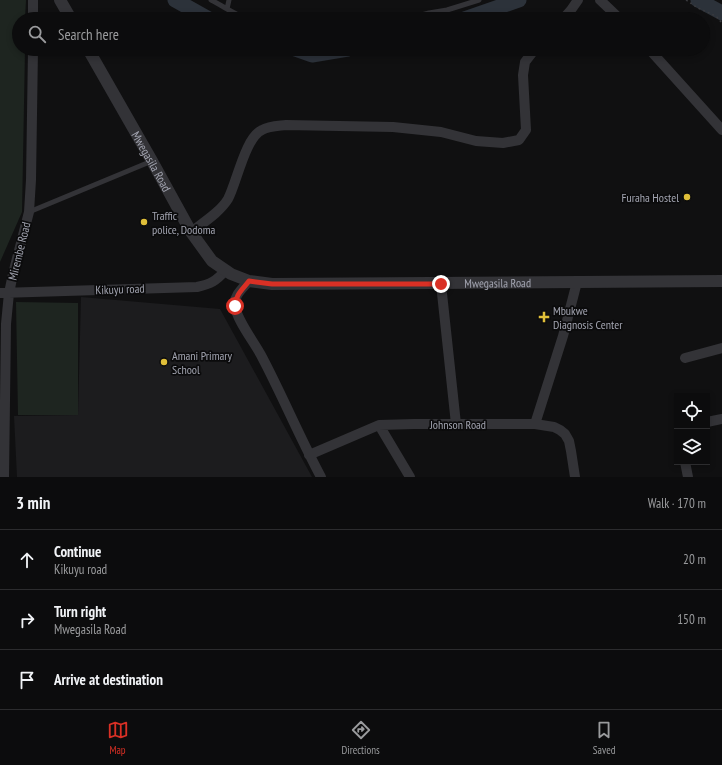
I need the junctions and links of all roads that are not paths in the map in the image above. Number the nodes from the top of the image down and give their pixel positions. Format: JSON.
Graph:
{"nodes":[{"id":1,"x":33,"y":0,"type":"edge"},
{"id":2,"x":60,"y":0,"type":"edge"},
{"id":3,"x":211,"y":0,"type":"edge"},
{"id":4,"x":229,"y":0,"type":"edge"},
{"id":5,"x":479,"y":0,"type":"edge"},
{"id":6,"x":578,"y":0,"type":"edge"},
{"id":7,"x":600,"y":0,"type":"edge"},
{"id":8,"x":228,"y":9,"type":"junction"},
{"id":9,"x":33,"y":12,"type":"edge"},
{"id":10,"x":67,"y":12,"type":"edge"},
{"id":11,"x":232,"y":12,"type":"edge"},
{"id":12,"x":435,"y":12,"type":"edge"},
{"id":13,"x":569,"y":12,"type":"edge"},
{"id":14,"x":613,"y":12,"type":"edge"},
{"id":15,"x":33,"y":56,"type":"edge"},
{"id":16,"x":92,"y":56,"type":"edge"},
{"id":17,"x":530,"y":56,"type":"edge"},
{"id":18,"x":655,"y":56,"type":"edge"},
{"id":19,"x":722,"y":130,"type":"edge"},
{"id":20,"x":152,"y":161,"type":"junction"},
{"id":21,"x":29,"y":212,"type":"junction"},
{"id":22,"x":191,"y":232,"type":"junction"},
{"id":23,"x":226,"y":270,"type":"junction"},
{"id":24,"x":249,"y":281,"type":"junction"},
{"id":25,"x":722,"y":281,"type":"edge"},
{"id":26,"x":577,"y":282,"type":"junction"},
{"id":27,"x":441,"y":284,"type":"junction"},
{"id":28,"x":5,"y":293,"type":"edge"},
{"id":29,"x":722,"y":348,"type":"edge"},
{"id":30,"x":685,"y":358,"type":"dead end"},
{"id":31,"x":722,"y":419,"type":"edge"},
{"id":32,"x":710,"y":421,"type":"edge"},
{"id":33,"x":456,"y":424,"type":"junction"},
{"id":34,"x":535,"y":424,"type":"junction"},
{"id":35,"x":379,"y":425,"type":"junction"},
{"id":36,"x":3,"y":431,"type":"edge"},
{"id":37,"x":309,"y":455,"type":"junction"},
{"id":38,"x":686,"y":465,"type":"edge"},
{"id":39,"x":4,"y":477,"type":"edge"},
{"id":40,"x":321,"y":477,"type":"edge"},
{"id":41,"x":410,"y":477,"type":"edge"},
{"id":42,"x":575,"y":477,"type":"edge"},
{"id":43,"x":688,"y":477,"type":"edge"}],
"edges":[{"from":1,"to":9,"type":"street"},
{"from":2,"to":10,"type":"street"},
{"from":3,"to":8,"type":"lane"},
{"from":4,"to":8,"type":"lane"},
{"from":5,"to":12,"type":"lane"},
{"from":6,"to":13,"type":"street"},
{"from":7,"to":14,"type":"street"},
{"from":8,"to":11,"type":"lane"},
{"from":15,"to":21,"type":"street","name":"Mirembe Road"},
{"from":16,"to":20,"type":"street","name":"Mwegasila Road"},
{"from":17,"to":22,"type":"street"},
{"from":18,"to":19,"type":"street"},
{"from":20,"to":21,"type":"lane"},
{"from":20,"to":22,"type":"street","name":"Mwegasila Road"},
{"from":21,"to":28,"type":"street","name":"Mirembe Road"},
{"from":22,"to":23,"type":"street","name":"Mwegasila Road"},
{"from":23,"to":24,"type":"street","name":"Mwegasila Road"},
{"from":23,"to":28,"type":"street","name":"Kikuyu road"},
{"from":24,"to":27,"type":"street","name":"Mwegasila Road"},
{"from":24,"to":37,"type":"street"},
{"from":25,"to":26,"type":"street","name":"Mwegasila Road"},
{"from":26,"to":27,"type":"street","name":"Mwegasila Road"},
{"from":26,"to":34,"type":"street"},
{"from":27,"to":33,"type":"street"},
{"from":28,"to":36,"type":"street","name":"Mirembe Road"},
{"from":29,"to":30,"type":"street"},
{"from":31,"to":32,"type":"street"},
{"from":33,"to":34,"type":"street","name":"Johnson Road"},
{"from":33,"to":35,"type":"street","name":"Johnson Road"},
{"from":34,"to":42,"type":"street","name":"Johnson Road"},
{"from":35,"to":37,"type":"street","name":"Johnson Road"},
{"from":35,"to":41,"type":"street"},
{"from":36,"to":39,"type":"street","name":"Mirembe Road"},
{"from":37,"to":40,"type":"street"},
{"from":38,"to":43,"type":"street"}]}
